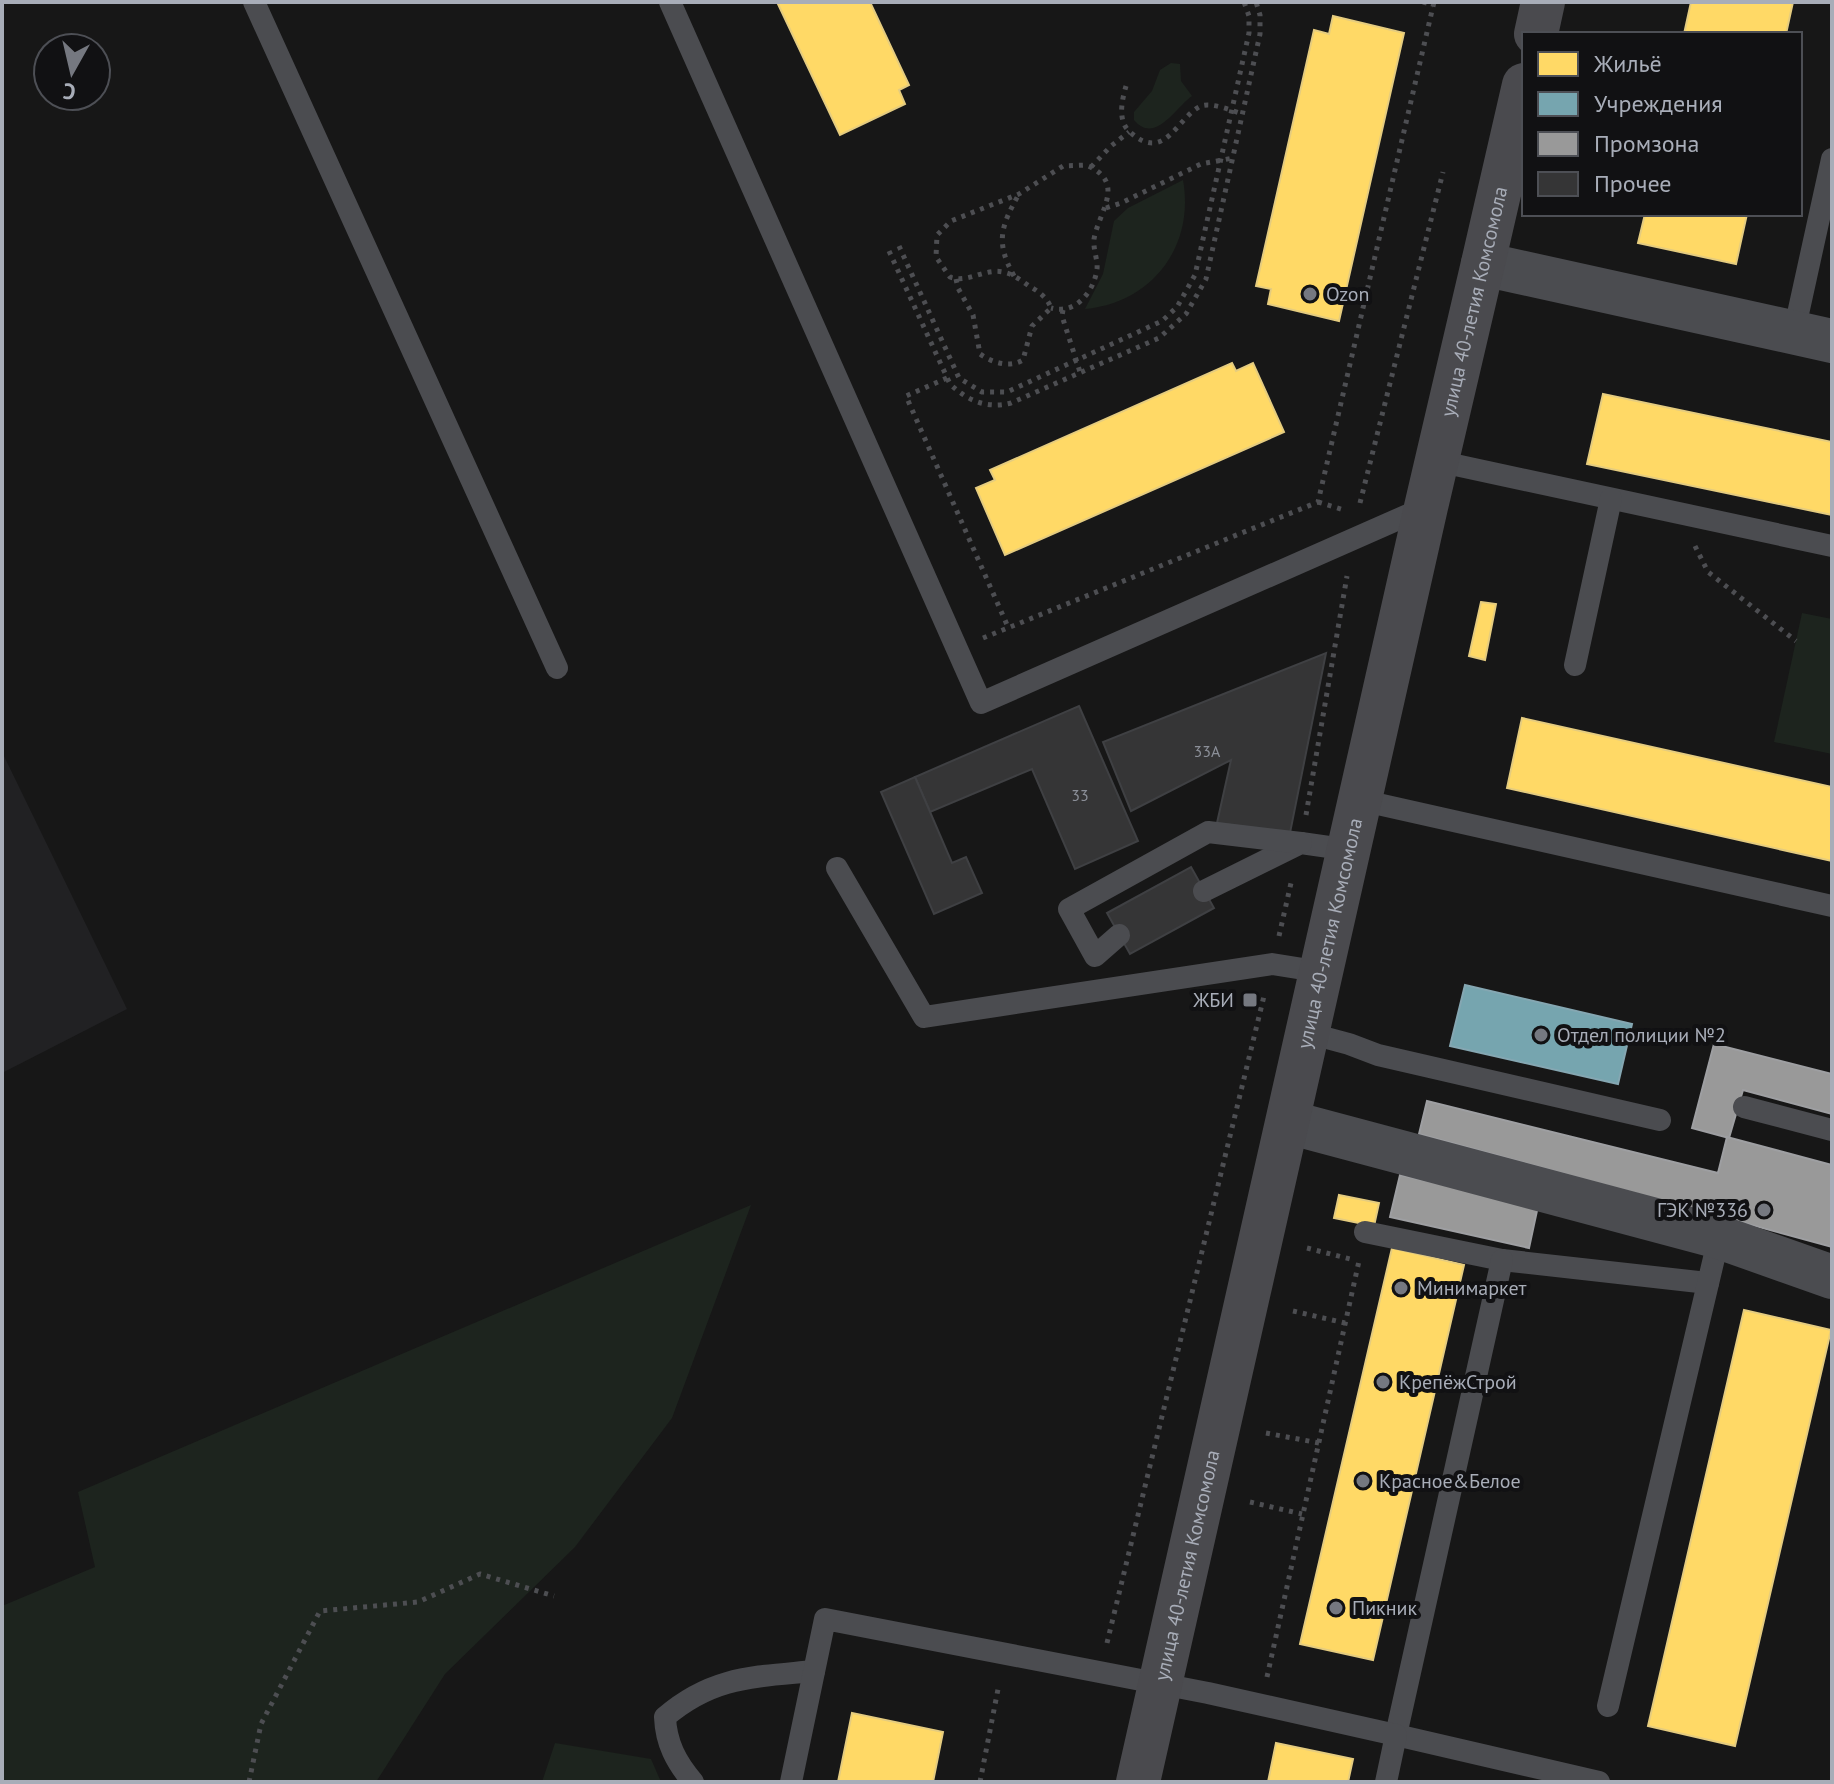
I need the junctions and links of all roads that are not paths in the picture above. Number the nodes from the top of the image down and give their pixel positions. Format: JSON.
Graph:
{"nodes":[{"id":1,"x":254,"y":2,"type":"edge"},
{"id":2,"x":670,"y":2,"type":"edge"},
{"id":3,"x":1543,"y":2,"type":"edge"},
{"id":4,"x":1536,"y":32,"type":"edge"},
{"id":5,"x":1522,"y":94,"type":"edge"},
{"id":6,"x":1832,"y":159,"type":"edge"},
{"id":7,"x":1824,"y":234,"type":"edge"},
{"id":8,"x":1483,"y":264,"type":"junction"},
{"id":9,"x":1813,"y":337,"type":"edge"},
{"id":10,"x":1437,"y":461,"type":"junction"},
{"id":11,"x":1611,"y":499,"type":"junction"},
{"id":12,"x":1426,"y":507,"type":"junction"},
{"id":13,"x":1832,"y":546,"type":"edge"},
{"id":14,"x":1575,"y":665,"type":"dead end"},
{"id":15,"x":557,"y":668,"type":"dead end"},
{"id":16,"x":1360,"y":800,"type":"junction"},
{"id":17,"x":1301,"y":843,"type":"junction"},
{"id":18,"x":1350,"y":850,"type":"junction"},
{"id":19,"x":837,"y":868,"type":"dead end"},
{"id":20,"x":1204,"y":891,"type":"dead end"},
{"id":21,"x":1832,"y":906,"type":"edge"},
{"id":22,"x":1119,"y":935,"type":"dead end"},
{"id":23,"x":1322,"y":972,"type":"junction"},
{"id":24,"x":1308,"y":1033,"type":"junction"},
{"id":25,"x":1744,"y":1107,"type":"dead end"},
{"id":26,"x":1660,"y":1120,"type":"dead end"},
{"id":27,"x":1288,"y":1122,"type":"junction"},
{"id":28,"x":1832,"y":1130,"type":"edge"},
{"id":29,"x":1365,"y":1232,"type":"road end"},
{"id":30,"x":1719,"y":1237,"type":"junction"},
{"id":31,"x":1502,"y":1260,"type":"junction"},
{"id":32,"x":1832,"y":1277,"type":"edge"},
{"id":33,"x":1708,"y":1283,"type":"junction"},
{"id":34,"x":814,"y":1671,"type":"junction"},
{"id":35,"x":1161,"y":1684,"type":"junction"},
{"id":36,"x":1608,"y":1706,"type":"dead end"},
{"id":37,"x":1396,"y":1735,"type":"junction"},
{"id":38,"x":693,"y":1782,"type":"edge"},
{"id":39,"x":791,"y":1782,"type":"edge"},
{"id":40,"x":1138,"y":1782,"type":"edge"},
{"id":41,"x":1386,"y":1782,"type":"edge"},
{"id":42,"x":1599,"y":1782,"type":"edge"}],
"edges":[{"from":1,"to":15,"type":"lane"},
{"from":2,"to":12,"type":"lane"},
{"from":3,"to":4,"type":"main road"},
{"from":5,"to":8,"type":"main road","name":"улица 40-летия Комсомола"},
{"from":6,"to":7,"type":"lane"},
{"from":7,"to":9,"type":"lane"},
{"from":8,"to":9,"type":"street"},
{"from":8,"to":10,"type":"main road","name":"улица 40-летия Комсомола"},
{"from":10,"to":11,"type":"lane"},
{"from":10,"to":12,"type":"main road","name":"улица 40-летия Комсомола"},
{"from":11,"to":13,"type":"lane"},
{"from":11,"to":14,"type":"lane"},
{"from":12,"to":16,"type":"main road","name":"улица 40-летия Комсомола"},
{"from":16,"to":18,"type":"main road","name":"улица 40-летия Комсомола"},
{"from":16,"to":21,"type":"lane"},
{"from":17,"to":18,"type":"lane"},
{"from":17,"to":20,"type":"lane"},
{"from":17,"to":22,"type":"lane"},
{"from":18,"to":23,"type":"main road","name":"улица 40-летия Комсомола"},
{"from":19,"to":23,"type":"lane"},
{"from":23,"to":24,"type":"main road","name":"улица 40-летия Комсомола"},
{"from":24,"to":26,"type":"lane"},
{"from":24,"to":27,"type":"main road","name":"улица 40-летия Комсомола"},
{"from":25,"to":28,"type":"lane"},
{"from":27,"to":30,"type":"street"},
{"from":27,"to":35,"type":"main road","name":"улица 40-летия Комсомола"},
{"from":29,"to":31,"type":"lane"},
{"from":30,"to":32,"type":"street"},
{"from":30,"to":33,"type":"lane"},
{"from":31,"to":33,"type":"lane"},
{"from":31,"to":37,"type":"lane"},
{"from":33,"to":36,"type":"lane"},
{"from":34,"to":35,"type":"lane"},
{"from":34,"to":38,"type":"lane"},
{"from":34,"to":39,"type":"lane"},
{"from":35,"to":37,"type":"lane"},
{"from":35,"to":40,"type":"main road","name":"улица 40-летия Комсомола"},
{"from":37,"to":41,"type":"lane"},
{"from":37,"to":42,"type":"lane"}]}
